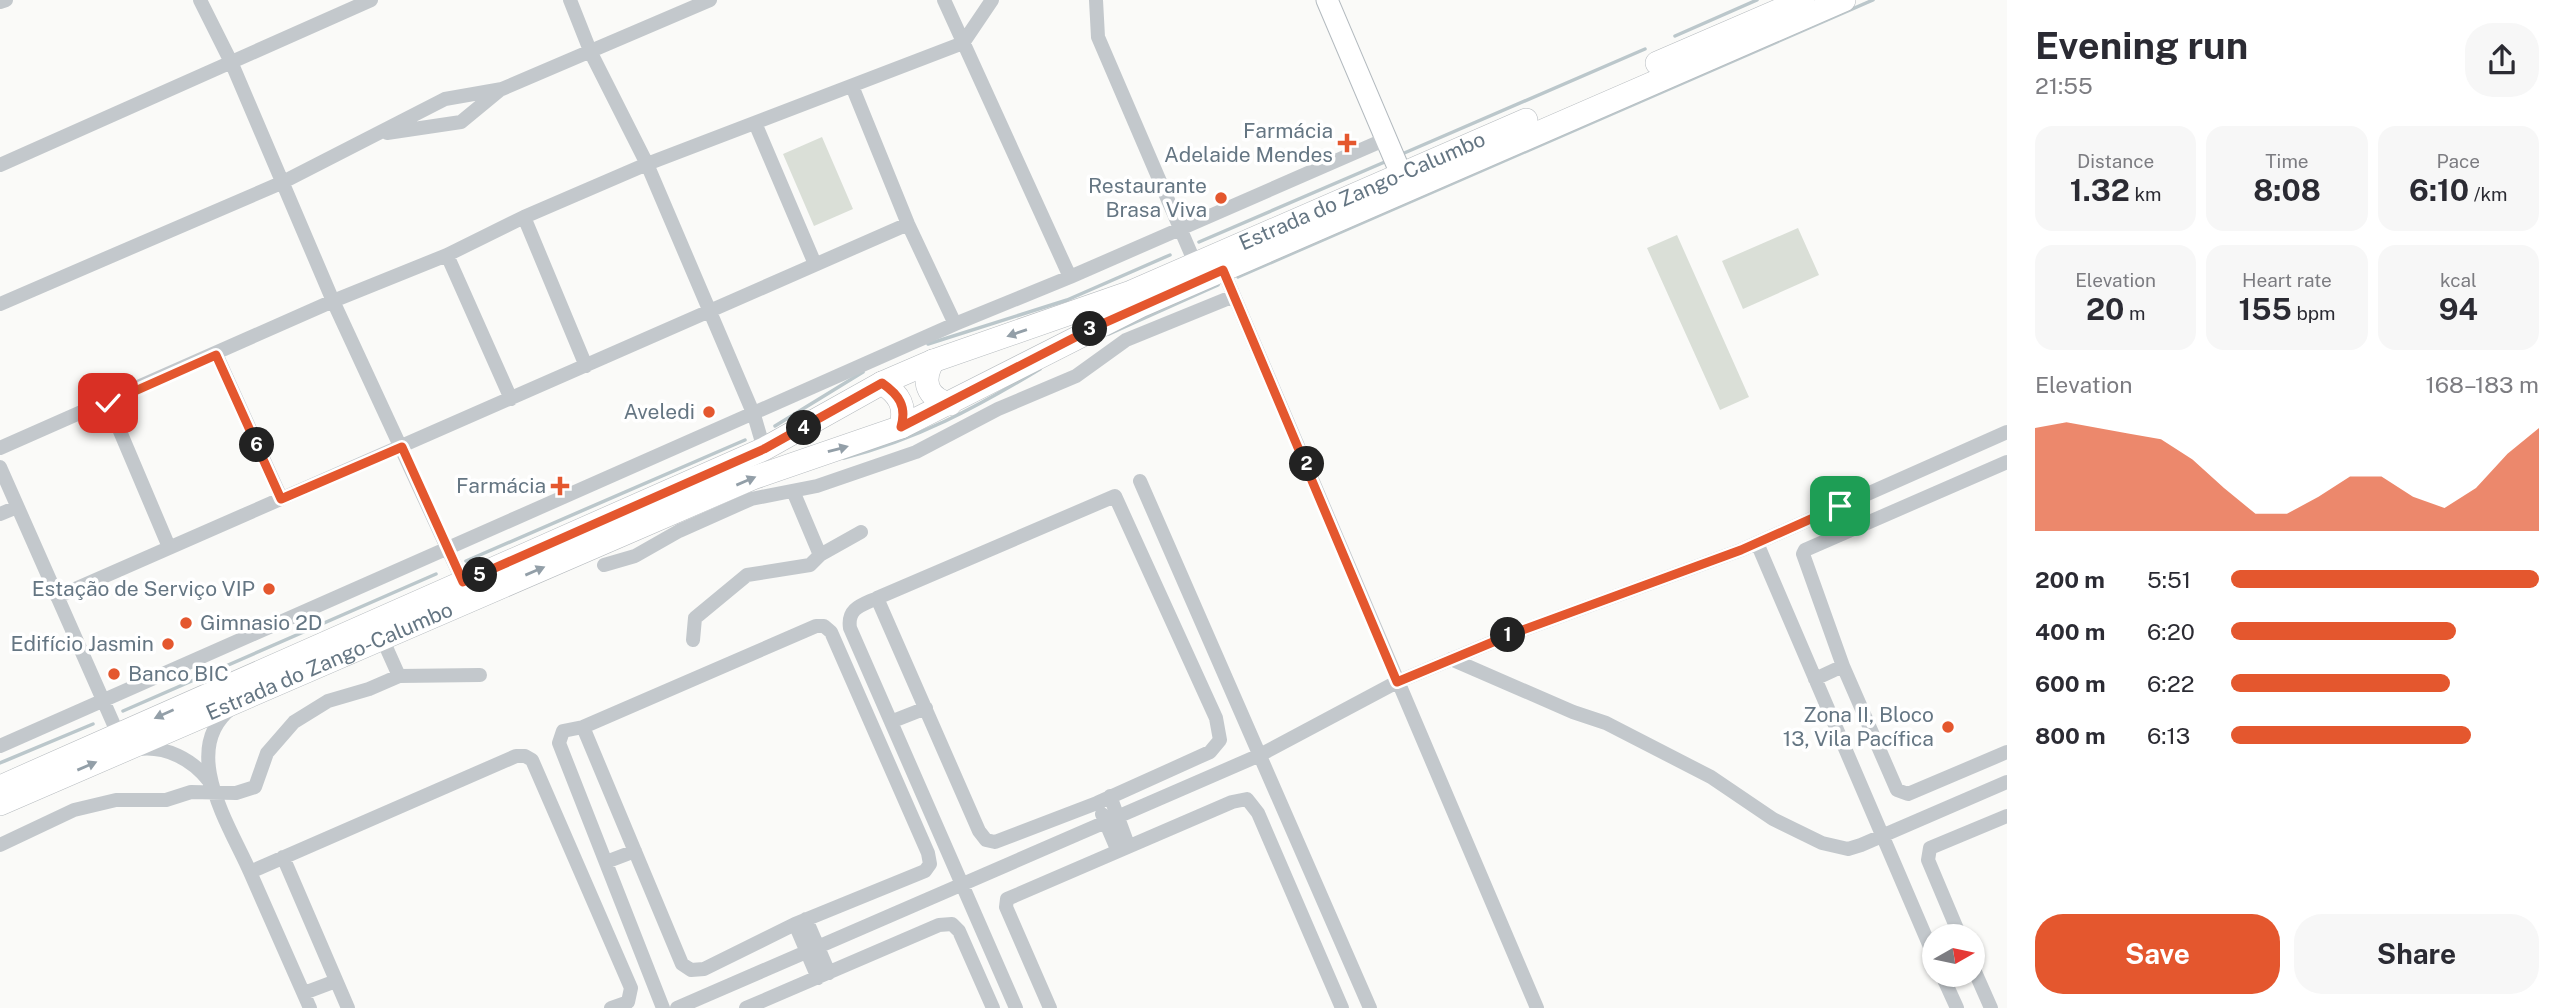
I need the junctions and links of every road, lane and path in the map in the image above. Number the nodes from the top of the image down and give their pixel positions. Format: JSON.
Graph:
{"nodes":[{"id":1,"x":6,"y":0,"type":"edge"},
{"id":2,"x":200,"y":0,"type":"edge"},
{"id":3,"x":371,"y":0,"type":"edge"},
{"id":4,"x":562,"y":0,"type":"edge"},
{"id":5,"x":570,"y":0,"type":"edge"},
{"id":6,"x":710,"y":0,"type":"edge"},
{"id":7,"x":944,"y":0,"type":"edge"},
{"id":8,"x":992,"y":0,"type":"edge"},
{"id":9,"x":1096,"y":0,"type":"edge"},
{"id":10,"x":1326,"y":0,"type":"edge"},
{"id":11,"x":1802,"y":0,"type":"edge"},
{"id":12,"x":1844,"y":0,"type":"edge"},
{"id":13,"x":0,"y":2,"type":"edge"},
{"id":14,"x":963,"y":43,"type":"junction"},
{"id":15,"x":591,"y":53,"type":"junction"},
{"id":16,"x":232,"y":64,"type":"junction"},
{"id":17,"x":852,"y":86,"type":"junction"},
{"id":18,"x":502,"y":89,"type":"junction"},
{"id":19,"x":755,"y":123,"type":"junction"},
{"id":20,"x":379,"y":134,"type":"junction"},
{"id":21,"x":1394,"y":157,"type":"junction"},
{"id":22,"x":647,"y":164,"type":"junction"},
{"id":23,"x":0,"y":165,"type":"edge"},
{"id":24,"x":281,"y":183,"type":"junction"},
{"id":25,"x":524,"y":217,"type":"junction"},
{"id":26,"x":908,"y":224,"type":"junction"},
{"id":27,"x":1187,"y":247,"type":"junction"},
{"id":28,"x":447,"y":255,"type":"junction"},
{"id":29,"x":815,"y":264,"type":"junction"},
{"id":30,"x":1070,"y":277,"type":"junction"},
{"id":31,"x":1228,"y":282,"type":"junction"},
{"id":32,"x":333,"y":301,"type":"junction"},
{"id":33,"x":0,"y":304,"type":"edge"},
{"id":34,"x":709,"y":310,"type":"junction"},
{"id":35,"x":955,"y":324,"type":"junction"},
{"id":36,"x":216,"y":355,"type":"junction"},
{"id":37,"x":933,"y":361,"type":"junction"},
{"id":38,"x":586,"y":366,"type":"junction"},
{"id":39,"x":882,"y":383,"type":"junction"},
{"id":40,"x":511,"y":399,"type":"junction"},
{"id":41,"x":108,"y":403,"type":"junction"},
{"id":42,"x":950,"y":404,"type":"junction"},
{"id":43,"x":754,"y":415,"type":"junction"},
{"id":44,"x":901,"y":427,"type":"junction"},
{"id":45,"x":2007,"y":432,"type":"edge"},
{"id":46,"x":402,"y":447,"type":"junction"},
{"id":47,"x":0,"y":448,"type":"edge"},
{"id":48,"x":769,"y":459,"type":"junction"},
{"id":49,"x":2007,"y":462,"type":"edge"},
{"id":50,"x":0,"y":467,"type":"edge"},
{"id":51,"x":1140,"y":481,"type":"dead end"},
{"id":52,"x":793,"y":491,"type":"junction"},
{"id":53,"x":281,"y":499,"type":"junction"},
{"id":54,"x":17,"y":507,"type":"junction"},
{"id":55,"x":0,"y":514,"type":"edge"},
{"id":56,"x":861,"y":533,"type":"dead end"},
{"id":57,"x":1757,"y":543,"type":"junction"},
{"id":58,"x":169,"y":547,"type":"junction"},
{"id":59,"x":447,"y":551,"type":"junction"},
{"id":60,"x":820,"y":555,"type":"junction"},
{"id":61,"x":604,"y":565,"type":"dead end"},
{"id":62,"x":463,"y":582,"type":"junction"},
{"id":63,"x":57,"y":597,"type":"junction"},
{"id":64,"x":877,"y":598,"type":"junction"},
{"id":65,"x":694,"y":639,"type":"dead end"},
{"id":66,"x":385,"y":645,"type":"junction"},
{"id":67,"x":1451,"y":659,"type":"junction"},
{"id":68,"x":1843,"y":666,"type":"junction"},
{"id":69,"x":480,"y":675,"type":"dead end"},
{"id":70,"x":399,"y":676,"type":"junction"},
{"id":71,"x":1815,"y":679,"type":"junction"},
{"id":72,"x":1397,"y":682,"type":"junction"},
{"id":73,"x":245,"y":697,"type":"junction"},
{"id":74,"x":102,"y":699,"type":"junction"},
{"id":75,"x":926,"y":708,"type":"junction"},
{"id":76,"x":893,"y":721,"type":"junction"},
{"id":77,"x":583,"y":726,"type":"junction"},
{"id":78,"x":121,"y":742,"type":"junction"},
{"id":79,"x":0,"y":746,"type":"edge"},
{"id":80,"x":2007,"y":752,"type":"edge"},
{"id":81,"x":1260,"y":755,"type":"junction"},
{"id":82,"x":2007,"y":782,"type":"edge"},
{"id":83,"x":0,"y":787,"type":"edge"},
{"id":84,"x":213,"y":788,"type":"junction"},
{"id":85,"x":1104,"y":800,"type":"junction"},
{"id":86,"x":0,"y":804,"type":"edge"},
{"id":87,"x":2007,"y":816,"type":"edge"},
{"id":88,"x":1111,"y":819,"type":"junction"},
{"id":89,"x":1882,"y":836,"type":"junction"},
{"id":90,"x":0,"y":845,"type":"edge"},
{"id":91,"x":1122,"y":847,"type":"junction"},
{"id":92,"x":635,"y":851,"type":"junction"},
{"id":93,"x":283,"y":857,"type":"junction"},
{"id":94,"x":607,"y":862,"type":"junction"},
{"id":95,"x":250,"y":872,"type":"junction"},
{"id":96,"x":962,"y":883,"type":"junction"},
{"id":97,"x":800,"y":921,"type":"junction"},
{"id":98,"x":1955,"y":924,"type":"edge"},
{"id":99,"x":1922,"y":928,"type":"edge"},
{"id":100,"x":812,"y":949,"type":"junction"},
{"id":101,"x":824,"y":975,"type":"junction"},
{"id":102,"x":336,"y":981,"type":"junction"},
{"id":103,"x":1948,"y":987,"type":"edge"},
{"id":104,"x":1979,"y":987,"type":"edge"},
{"id":105,"x":304,"y":993,"type":"junction"},
{"id":106,"x":310,"y":1008,"type":"edge"},
{"id":107,"x":348,"y":1008,"type":"edge"},
{"id":108,"x":611,"y":1008,"type":"edge"},
{"id":109,"x":663,"y":1008,"type":"edge"},
{"id":110,"x":677,"y":1008,"type":"edge"},
{"id":111,"x":746,"y":1008,"type":"edge"},
{"id":112,"x":993,"y":1008,"type":"edge"},
{"id":113,"x":1016,"y":1008,"type":"edge"},
{"id":114,"x":1050,"y":1008,"type":"edge"},
{"id":115,"x":1342,"y":1008,"type":"edge"},
{"id":116,"x":1370,"y":1008,"type":"edge"},
{"id":117,"x":1537,"y":1008,"type":"edge"},
{"id":118,"x":1957,"y":1008,"type":"edge"},
{"id":119,"x":1991,"y":1008,"type":"edge"}],
"edges":[{"from":1,"to":13,"type":"street"},
{"from":2,"to":16,"type":"street"},
{"from":3,"to":16,"type":"street"},
{"from":4,"to":15,"type":"street"},
{"from":5,"to":15,"type":"street"},
{"from":6,"to":15,"type":"street"},
{"from":7,"to":14,"type":"street"},
{"from":8,"to":14,"type":"street"},
{"from":9,"to":27,"type":"street"},
{"from":10,"to":21,"type":"street"},
{"from":11,"to":21,"type":"main road","name":"Estrada do Zango-Calumbo"},
{"from":12,"to":31,"type":"main road"},
{"from":14,"to":17,"type":"street"},
{"from":14,"to":30,"type":"street"},
{"from":15,"to":18,"type":"street"},
{"from":15,"to":22,"type":"street"},
{"from":16,"to":23,"type":"street"},
{"from":16,"to":24,"type":"street"},
{"from":17,"to":19,"type":"street"},
{"from":17,"to":26,"type":"street"},
{"from":18,"to":20,"type":"street"},
{"from":18,"to":20,"type":"street"},
{"from":19,"to":22,"type":"street"},
{"from":19,"to":29,"type":"street"},
{"from":20,"to":24,"type":"street"},
{"from":21,"to":27,"type":"main road","name":"Estrada do Zango-Calumbo"},
{"from":21,"to":27,"type":"street"},
{"from":22,"to":25,"type":"street"},
{"from":22,"to":34,"type":"street"},
{"from":24,"to":32,"type":"street"},
{"from":24,"to":33,"type":"street"},
{"from":25,"to":28,"type":"street"},
{"from":25,"to":38,"type":"street"},
{"from":26,"to":29,"type":"street"},
{"from":26,"to":35,"type":"street"},
{"from":27,"to":30,"type":"street"},
{"from":27,"to":37,"type":"main road","name":"Estrada do Zango-Calumbo","one_way":true},
{"from":28,"to":32,"type":"street"},
{"from":28,"to":40,"type":"street"},
{"from":29,"to":34,"type":"street"},
{"from":30,"to":35,"type":"street"},
{"from":31,"to":42,"type":"main road"},
{"from":31,"to":52,"type":"street"},
{"from":31,"to":72,"type":"street"},
{"from":32,"to":36,"type":"street"},
{"from":32,"to":46,"type":"street"},
{"from":34,"to":38,"type":"street"},
{"from":34,"to":43,"type":"street"},
{"from":35,"to":43,"type":"street"},
{"from":36,"to":41,"type":"street"},
{"from":36,"to":53,"type":"street"},
{"from":37,"to":39,"type":"main road","name":"Estrada do Zango-Calumbo"},
{"from":37,"to":42,"type":"main road"},
{"from":38,"to":40,"type":"street"},
{"from":39,"to":44,"type":"main road"},
{"from":39,"to":48,"type":"main road","name":"Estrada do Zango-Calumbo"},
{"from":40,"to":46,"type":"street"},
{"from":41,"to":47,"type":"street"},
{"from":41,"to":58,"type":"street"},
{"from":42,"to":44,"type":"main road"},
{"from":43,"to":48,"type":"street"},
{"from":43,"to":59,"type":"street"},
{"from":48,"to":44,"type":"main road","one_way":true},
{"from":45,"to":57,"type":"street"},
{"from":46,"to":53,"type":"street"},
{"from":46,"to":59,"type":"street"},
{"from":48,"to":62,"type":"main road","name":"Estrada do Zango-Calumbo"},
{"from":66,"to":48,"type":"main road","name":"Estrada do Zango-Calumbo","one_way":true},
{"from":49,"to":68,"type":"street"},
{"from":50,"to":54,"type":"street"},
{"from":51,"to":81,"type":"street"},
{"from":52,"to":60,"type":"street"},
{"from":52,"to":61,"type":"street"},
{"from":53,"to":58,"type":"street"},
{"from":54,"to":55,"type":"street"},
{"from":54,"to":63,"type":"street"},
{"from":56,"to":60,"type":"street"},
{"from":57,"to":67,"type":"street"},
{"from":57,"to":71,"type":"street"},
{"from":58,"to":63,"type":"street"},
{"from":59,"to":62,"type":"street"},
{"from":59,"to":74,"type":"street"},
{"from":60,"to":65,"type":"street"},
{"from":62,"to":78,"type":"main road","name":"Estrada do Zango-Calumbo","one_way":true},
{"from":63,"to":74,"type":"street"},
{"from":64,"to":75,"type":"street"},
{"from":64,"to":76,"type":"street"},
{"from":64,"to":85,"type":"street"},
{"from":66,"to":70,"type":"street"},
{"from":66,"to":73,"type":"main road","name":"Estrada do Zango-Calumbo"},
{"from":67,"to":72,"type":"street"},
{"from":67,"to":89,"type":"street"},
{"from":68,"to":71,"type":"street"},
{"from":68,"to":80,"type":"street"},
{"from":69,"to":70,"type":"street"},
{"from":70,"to":84,"type":"street"},
{"from":71,"to":89,"type":"street"},
{"from":72,"to":81,"type":"street"},
{"from":72,"to":117,"type":"street"},
{"from":73,"to":78,"type":"main road","name":"Estrada do Zango-Calumbo"},
{"from":73,"to":84,"type":"street"},
{"from":74,"to":78,"type":"street"},
{"from":74,"to":79,"type":"street"},
{"from":75,"to":76,"type":"street"},
{"from":75,"to":85,"type":"street"},
{"from":76,"to":96,"type":"street"},
{"from":77,"to":92,"type":"street"},
{"from":77,"to":94,"type":"street"},
{"from":77,"to":97,"type":"street"},
{"from":78,"to":83,"type":"main road","name":"Estrada do Zango-Calumbo"},
{"from":78,"to":84,"type":"street"},
{"from":86,"to":78,"type":"main road","name":"Estrada do Zango-Calumbo","one_way":true},
{"from":81,"to":88,"type":"street"},
{"from":81,"to":116,"type":"street"},
{"from":82,"to":89,"type":"street"},
{"from":84,"to":90,"type":"street"},
{"from":84,"to":95,"type":"street"},
{"from":85,"to":88,"type":"street"},
{"from":87,"to":98,"type":"street"},
{"from":88,"to":91,"type":"street"},
{"from":88,"to":96,"type":"street"},
{"from":89,"to":99,"type":"street"},
{"from":91,"to":114,"type":"street"},
{"from":91,"to":115,"type":"street"},
{"from":92,"to":94,"type":"street"},
{"from":92,"to":97,"type":"street"},
{"from":93,"to":95,"type":"street"},
{"from":93,"to":102,"type":"street"},
{"from":93,"to":108,"type":"street"},
{"from":94,"to":109,"type":"street"},
{"from":95,"to":105,"type":"street"},
{"from":96,"to":100,"type":"street"},
{"from":96,"to":113,"type":"street"},
{"from":97,"to":100,"type":"street"},
{"from":100,"to":101,"type":"street"},
{"from":100,"to":110,"type":"street"},
{"from":101,"to":111,"type":"street"},
{"from":101,"to":112,"type":"street"},
{"from":102,"to":105,"type":"street"},
{"from":102,"to":107,"type":"street"},
{"from":103,"to":118,"type":"street"},
{"from":104,"to":119,"type":"street"},
{"from":105,"to":106,"type":"street"}]}
